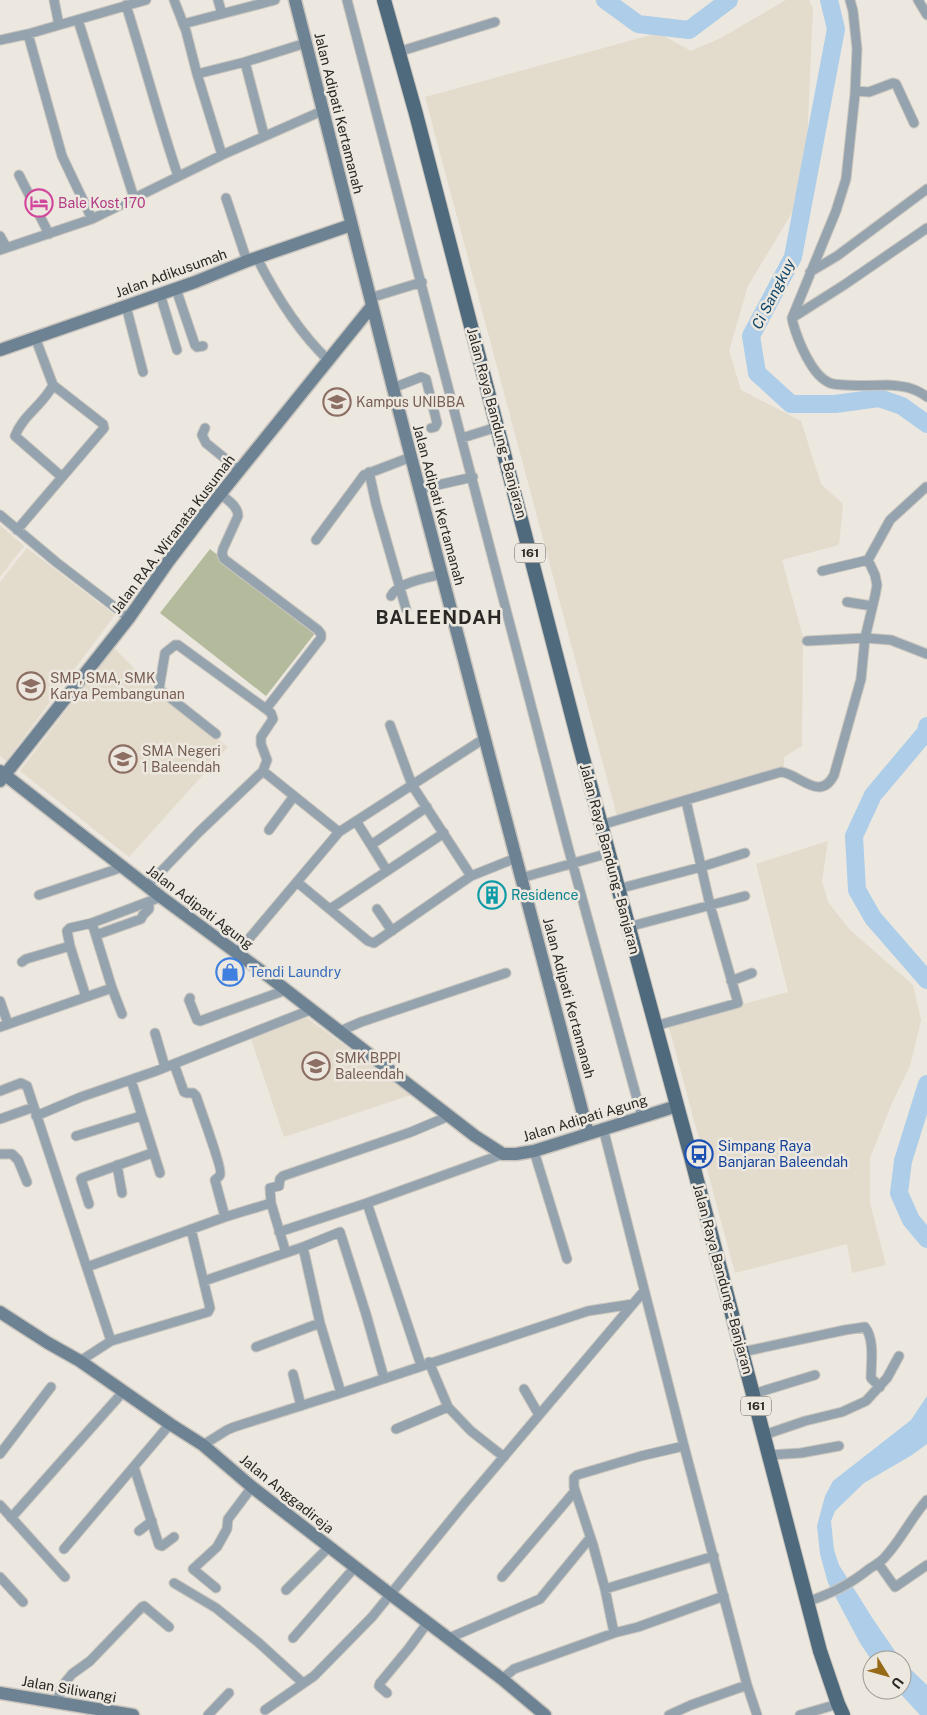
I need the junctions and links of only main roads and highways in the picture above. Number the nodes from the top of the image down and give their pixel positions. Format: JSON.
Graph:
{"nodes":[{"id":1,"x":295,"y":0,"type":"edge"},
{"id":2,"x":384,"y":0,"type":"edge"},
{"id":3,"x":351,"y":224,"type":"junction"},
{"id":4,"x":371,"y":302,"type":"junction"},
{"id":5,"x":0,"y":350,"type":"edge"},
{"id":6,"x":2,"y":776,"type":"edge"},
{"id":7,"x":677,"y":1106,"type":"junction"},
{"id":8,"x":588,"y":1133,"type":"junction"},
{"id":9,"x":0,"y":1312,"type":"edge"},
{"id":10,"x":0,"y":1693,"type":"edge"},
{"id":11,"x":840,"y":1710,"type":"edge"},
{"id":12,"x":92,"y":1712,"type":"edge"},
{"id":13,"x":133,"y":1715,"type":"edge"},
{"id":14,"x":545,"y":1715,"type":"edge"}],
"edges":[{"from":1,"to":3,"type":"main road","name":"Jalan Adipati Kertamanah"},
{"from":2,"to":7,"type":"main road","name":"Jalan Raya Bandung - Banjaran","number":"161"},
{"from":3,"to":4,"type":"main road","name":"Jalan Adipati Kertamanah"},
{"from":3,"to":5,"type":"main road","name":"Jalan Adikusumah"},
{"from":4,"to":6,"type":"main road","name":"Jalan RAA. Wiranata Kusumah"},
{"from":4,"to":8,"type":"main road","name":"Jalan Adipati Kertamanah"},
{"from":6,"to":8,"type":"main road","name":"Jalan Adipati Agung"},
{"from":7,"to":8,"type":"main road","name":"Jalan Adipati Agung"},
{"from":7,"to":11,"type":"main road","name":"Jalan Raya Bandung - Banjaran","number":"161"},
{"from":9,"to":14,"type":"main road","name":"Jalan Anggadireja"},
{"from":10,"to":12,"type":"main road","name":"Jalan Siliwangi"},
{"from":12,"to":13,"type":"main road","name":"Jalan Siliwangi"}]}
